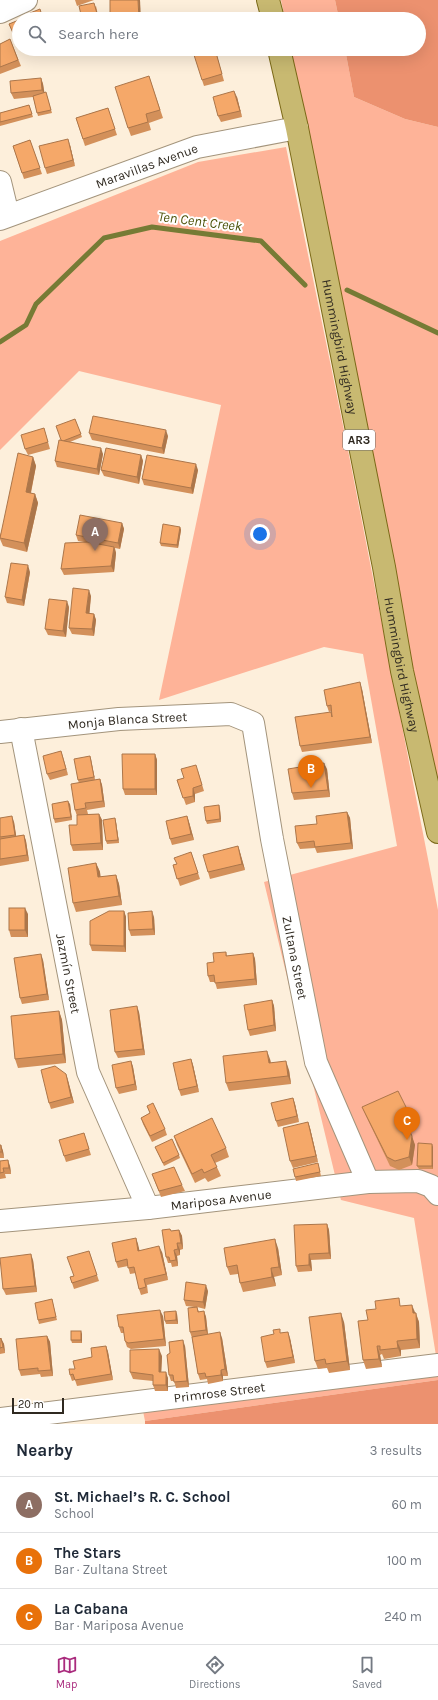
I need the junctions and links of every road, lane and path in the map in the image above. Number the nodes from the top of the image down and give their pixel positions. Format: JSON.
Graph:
{"nodes":[{"id":1,"x":26,"y":0,"type":"edge"},
{"id":2,"x":268,"y":0,"type":"edge"},
{"id":3,"x":0,"y":12,"type":"edge"},
{"id":4,"x":271,"y":12,"type":"edge"},
{"id":5,"x":281,"y":56,"type":"edge"},
{"id":6,"x":297,"y":128,"type":"junction"},
{"id":7,"x":0,"y":182,"type":"edge"},
{"id":8,"x":4,"y":217,"type":"edge"},
{"id":9,"x":253,"y":723,"type":"joint"},
{"id":10,"x":10,"y":731,"type":"edge"},
{"id":11,"x":438,"y":832,"type":"edge"},
{"id":12,"x":368,"y":1182,"type":"junction"},
{"id":13,"x":438,"y":1194,"type":"edge"},
{"id":14,"x":148,"y":1208,"type":"junction"},
{"id":15,"x":0,"y":1221,"type":"edge"},
{"id":16,"x":438,"y":1365,"type":"edge"},
{"id":17,"x":0,"y":1419,"type":"edge"}],
"edges":[{"from":1,"to":3,"type":"street"},
{"from":2,"to":4,"type":"main road"},
{"from":5,"to":6,"type":"main road","name":"Hummingbird Highway","number":"AR3"},
{"from":6,"to":8,"type":"street","name":"Maravillas Avenue"},
{"from":6,"to":11,"type":"main road","name":"Hummingbird Highway","number":"AR3"},
{"from":7,"to":8,"type":"street"},
{"from":9,"to":10,"type":"street","name":"Monja Blanca Street"},
{"from":9,"to":12,"type":"street","name":"Zultana Street"},
{"from":10,"to":14,"type":"street","name":"Jazmín Street"},
{"from":12,"to":13,"type":"street","name":"Mariposa Avenue"},
{"from":12,"to":14,"type":"street","name":"Mariposa Avenue"},
{"from":14,"to":15,"type":"street","name":"Mariposa Avenue"},
{"from":16,"to":17,"type":"street","name":"Primrose Street"}]}
